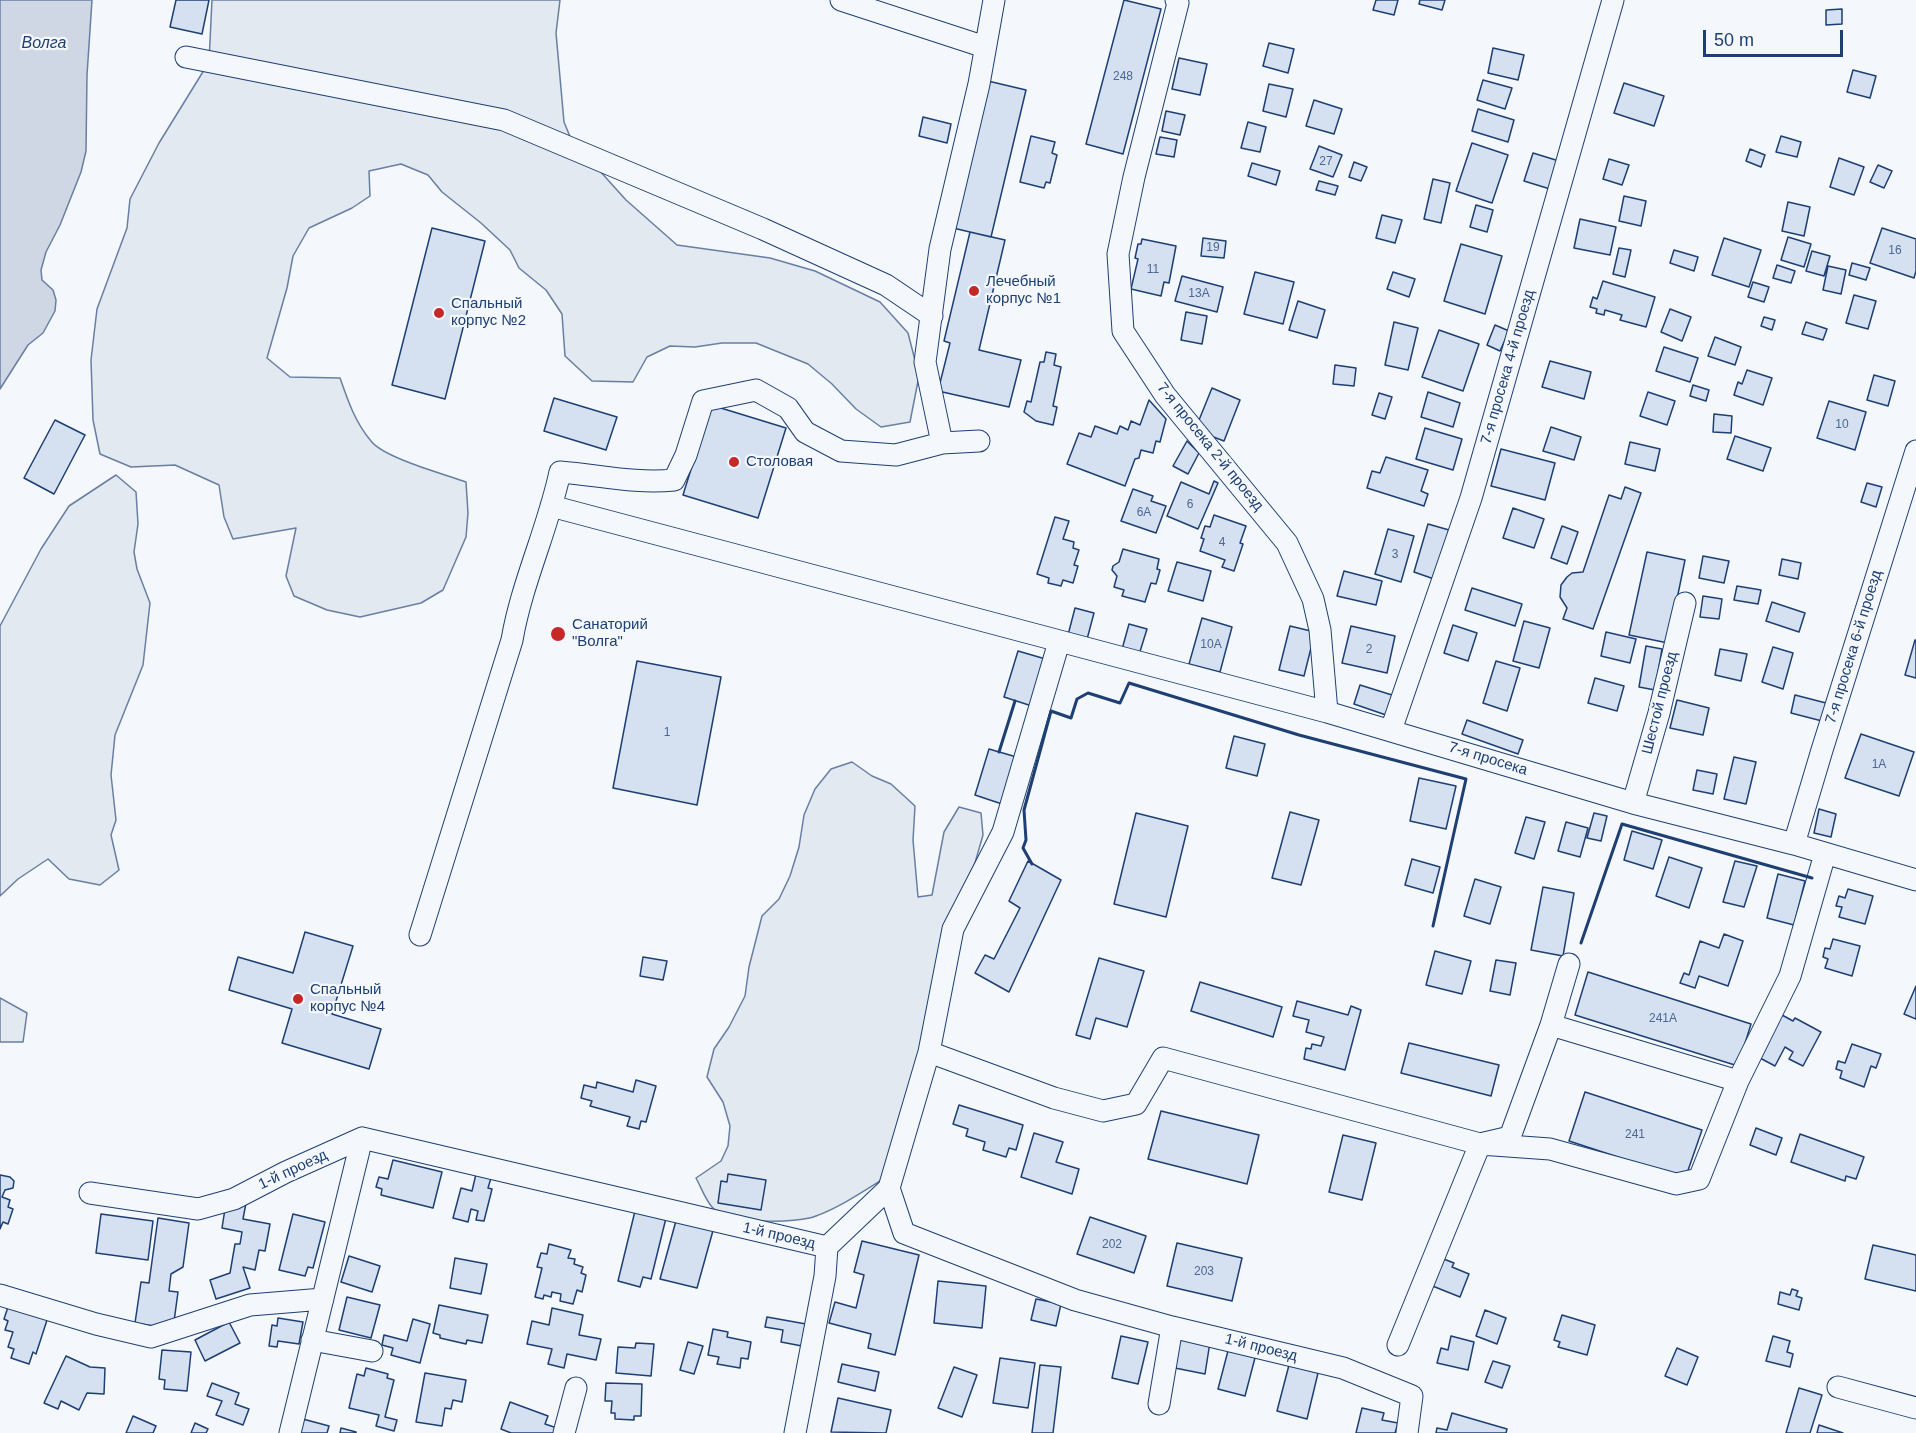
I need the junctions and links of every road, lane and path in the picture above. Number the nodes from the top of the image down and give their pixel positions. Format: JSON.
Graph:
{"nodes":[{"id":1,"x":841,"y":0,"type":"edge"},
{"id":2,"x":994,"y":0,"type":"edge"},
{"id":3,"x":1613,"y":0,"type":"edge"},
{"id":4,"x":1177,"y":1,"type":"edge"},
{"id":5,"x":986,"y":47,"type":"junction"},
{"id":6,"x":186,"y":57,"type":"dead end"},
{"id":7,"x":932,"y":316,"type":"junction"},
{"id":8,"x":979,"y":441,"type":"dead end"},
{"id":9,"x":942,"y":443,"type":"junction"},
{"id":10,"x":1916,"y":451,"type":"edge"},
{"id":11,"x":551,"y":506,"type":"junction"},
{"id":12,"x":1685,"y":603,"type":"dead end"},
{"id":13,"x":1059,"y":642,"type":"junction"},
{"id":14,"x":1327,"y":712,"type":"junction"},
{"id":15,"x":1391,"y":730,"type":"junction"},
{"id":16,"x":1633,"y":803,"type":"junction"},
{"id":17,"x":1794,"y":844,"type":"junction"},
{"id":18,"x":1826,"y":854,"type":"junction"},
{"id":19,"x":1916,"y":880,"type":"edge"},
{"id":20,"x":420,"y":935,"type":"dead end"},
{"id":21,"x":1569,"y":964,"type":"dead end"},
{"id":22,"x":1551,"y":1025,"type":"junction"},
{"id":23,"x":928,"y":1052,"type":"junction"},
{"id":24,"x":1738,"y":1081,"type":"junction"},
{"id":25,"x":362,"y":1138,"type":"junction"},
{"id":26,"x":1480,"y":1144,"type":"junction"},
{"id":27,"x":889,"y":1188,"type":"junction"},
{"id":28,"x":90,"y":1193,"type":"dead end"},
{"id":29,"x":827,"y":1247,"type":"junction"},
{"id":30,"x":0,"y":1295,"type":"edge"},
{"id":31,"x":323,"y":1299,"type":"junction"},
{"id":32,"x":1172,"y":1326,"type":"junction"},
{"id":33,"x":312,"y":1340,"type":"junction"},
{"id":34,"x":1398,"y":1345,"type":"dead end"},
{"id":35,"x":372,"y":1351,"type":"dead end"},
{"id":36,"x":1838,"y":1387,"type":"dead end"},
{"id":37,"x":576,"y":1388,"type":"dead end"},
{"id":38,"x":1159,"y":1404,"type":"dead end"},
{"id":39,"x":1916,"y":1408,"type":"edge"},
{"id":40,"x":290,"y":1433,"type":"edge"},
{"id":41,"x":564,"y":1433,"type":"edge"},
{"id":42,"x":795,"y":1433,"type":"edge"},
{"id":43,"x":1407,"y":1433,"type":"edge"}],
"edges":[{"from":1,"to":5,"type":"street"},
{"from":2,"to":5,"type":"street"},
{"from":3,"to":15,"type":"street","name":"7-я просека 4-й проезд"},
{"from":4,"to":14,"type":"street","name":"7-я просека 2-й проезд"},
{"from":5,"to":7,"type":"street"},
{"from":6,"to":7,"type":"street"},
{"from":7,"to":9,"type":"street"},
{"from":8,"to":9,"type":"street"},
{"from":9,"to":11,"type":"street"},
{"from":10,"to":17,"type":"street","name":"7-я просека 6-й проезд"},
{"from":11,"to":13,"type":"street","name":"7-я просека"},
{"from":11,"to":20,"type":"street"},
{"from":12,"to":16,"type":"street","name":"Шестой проезд"},
{"from":13,"to":14,"type":"street","name":"7-я просека"},
{"from":13,"to":23,"type":"street"},
{"from":14,"to":15,"type":"street","name":"7-я просека"},
{"from":15,"to":16,"type":"street","name":"7-я просека"},
{"from":16,"to":17,"type":"street","name":"7-я просека"},
{"from":17,"to":18,"type":"street","name":"7-я просека"},
{"from":18,"to":19,"type":"street","name":"7-я просека"},
{"from":18,"to":24,"type":"street"},
{"from":21,"to":22,"type":"street"},
{"from":22,"to":24,"type":"street"},
{"from":22,"to":26,"type":"street"},
{"from":23,"to":26,"type":"street"},
{"from":23,"to":27,"type":"street"},
{"from":24,"to":26,"type":"street"},
{"from":25,"to":28,"type":"street","name":"1-й проезд"},
{"from":25,"to":29,"type":"street","name":"1-й проезд"},
{"from":25,"to":31,"type":"street"},
{"from":26,"to":34,"type":"street"},
{"from":27,"to":29,"type":"street","name":"1-й проезд"},
{"from":27,"to":32,"type":"street","name":"1-й проезд"},
{"from":29,"to":42,"type":"street"},
{"from":30,"to":31,"type":"street"},
{"from":31,"to":33,"type":"street"},
{"from":32,"to":38,"type":"street"},
{"from":32,"to":43,"type":"street","name":"1-й проезд"},
{"from":33,"to":35,"type":"street"},
{"from":33,"to":40,"type":"street"},
{"from":36,"to":39,"type":"street"},
{"from":37,"to":41,"type":"street"}]}
